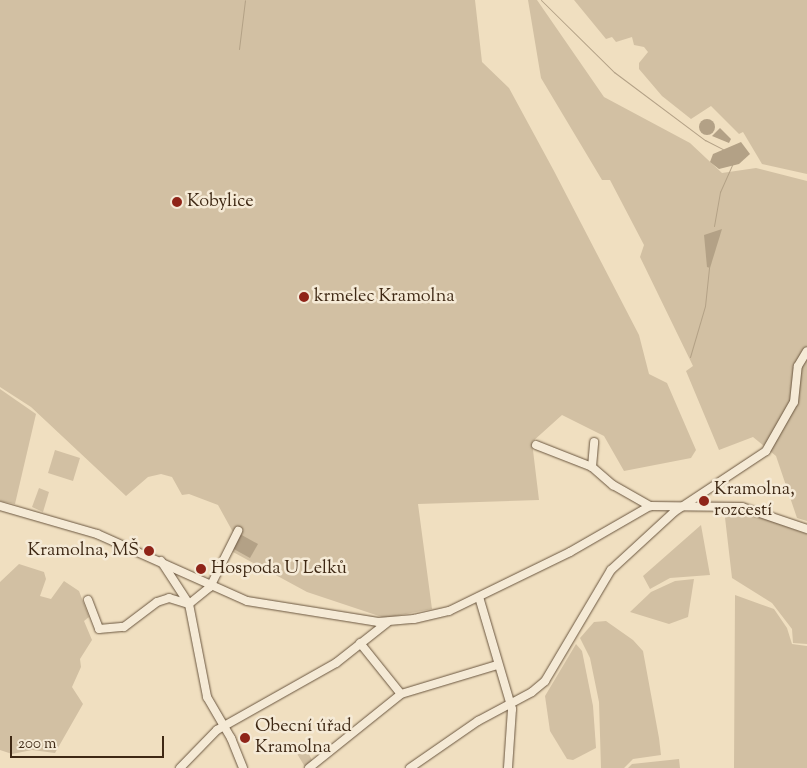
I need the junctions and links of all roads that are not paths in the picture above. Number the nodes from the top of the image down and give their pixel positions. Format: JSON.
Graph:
{"nodes":[{"id":1,"x":807,"y":351,"type":"edge"},
{"id":2,"x":594,"y":442,"type":"dead end"},
{"id":3,"x":536,"y":445,"type":"dead end"},
{"id":4,"x":592,"y":467,"type":"junction"},
{"id":5,"x":684,"y":505,"type":"junction"},
{"id":6,"x":0,"y":506,"type":"edge"},
{"id":7,"x":650,"y":506,"type":"junction"},
{"id":8,"x":807,"y":529,"type":"edge"},
{"id":9,"x":238,"y":531,"type":"dead end"},
{"id":10,"x":161,"y":561,"type":"junction"},
{"id":11,"x":210,"y":587,"type":"junction"},
{"id":12,"x":479,"y":597,"type":"junction"},
{"id":13,"x":88,"y":600,"type":"dead end"},
{"id":14,"x":189,"y":604,"type":"junction"},
{"id":15,"x":388,"y":622,"type":"junction"},
{"id":16,"x":360,"y":643,"type":"junction"},
{"id":17,"x":497,"y":665,"type":"junction"},
{"id":18,"x":401,"y":694,"type":"junction"},
{"id":19,"x":510,"y":705,"type":"junction"},
{"id":20,"x":223,"y":726,"type":"junction"},
{"id":21,"x":180,"y":768,"type":"edge"},
{"id":22,"x":243,"y":768,"type":"edge"},
{"id":23,"x":309,"y":768,"type":"edge"},
{"id":24,"x":410,"y":768,"type":"edge"},
{"id":25,"x":508,"y":768,"type":"edge"}],
"edges":[{"from":1,"to":5,"type":"street"},
{"from":2,"to":4,"type":"street"},
{"from":3,"to":4,"type":"street"},
{"from":4,"to":7,"type":"street"},
{"from":5,"to":7,"type":"street"},
{"from":5,"to":8,"type":"street"},
{"from":5,"to":19,"type":"street"},
{"from":6,"to":10,"type":"street"},
{"from":7,"to":12,"type":"street"},
{"from":9,"to":11,"type":"street"},
{"from":10,"to":11,"type":"street"},
{"from":10,"to":14,"type":"street"},
{"from":11,"to":14,"type":"street"},
{"from":11,"to":15,"type":"street"},
{"from":12,"to":15,"type":"street"},
{"from":12,"to":17,"type":"street"},
{"from":13,"to":14,"type":"street"},
{"from":14,"to":20,"type":"street"},
{"from":15,"to":16,"type":"street"},
{"from":16,"to":18,"type":"street"},
{"from":16,"to":20,"type":"street"},
{"from":17,"to":18,"type":"street"},
{"from":17,"to":19,"type":"street"},
{"from":18,"to":23,"type":"street"},
{"from":19,"to":24,"type":"street"},
{"from":19,"to":25,"type":"street"},
{"from":20,"to":21,"type":"street"},
{"from":20,"to":22,"type":"street"}]}
